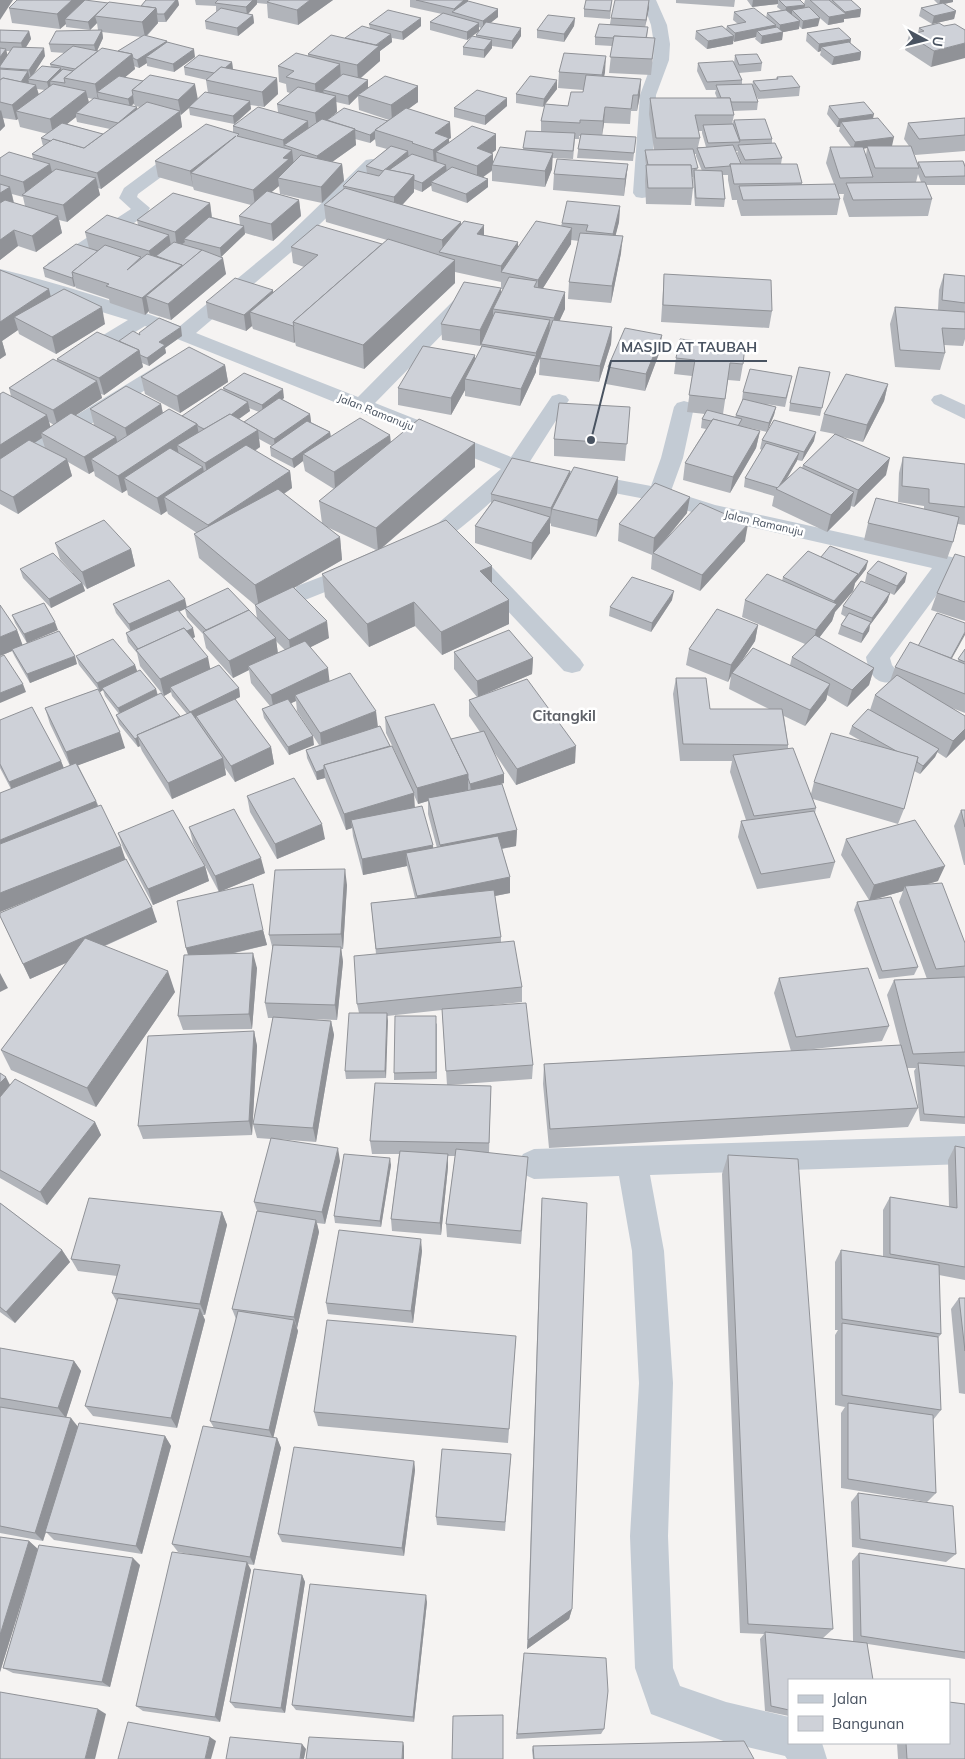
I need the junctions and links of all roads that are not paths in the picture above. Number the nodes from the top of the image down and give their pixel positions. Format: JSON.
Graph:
{"nodes":[{"id":1,"x":649,"y":0,"type":"edge"},
{"id":2,"x":200,"y":140,"type":"edge"},
{"id":3,"x":372,"y":164,"type":"edge"},
{"id":4,"x":642,"y":194,"type":"dead end"},
{"id":5,"x":0,"y":276,"type":"edge"},
{"id":6,"x":31,"y":283,"type":"junction"},
{"id":7,"x":460,"y":305,"type":"edge"},
{"id":8,"x":144,"y":318,"type":"junction"},
{"id":9,"x":183,"y":334,"type":"junction"},
{"id":10,"x":206,"y":343,"type":"junction"},
{"id":11,"x":59,"y":369,"type":"edge"},
{"id":12,"x":559,"y":400,"type":"dead end"},
{"id":13,"x":941,"y":400,"type":"dead end"},
{"id":14,"x":361,"y":406,"type":"junction"},
{"id":15,"x":684,"y":408,"type":"dead end"},
{"id":16,"x":965,"y":413,"type":"edge"},
{"id":17,"x":516,"y":468,"type":"junction"},
{"id":18,"x":0,"y":471,"type":"edge"},
{"id":19,"x":659,"y":495,"type":"junction"},
{"id":20,"x":444,"y":530,"type":"junction"},
{"id":21,"x":404,"y":552,"type":"edge"},
{"id":22,"x":377,"y":563,"type":"edge"},
{"id":23,"x":956,"y":566,"type":"edge"},
{"id":24,"x":305,"y":592,"type":"dead end"},
{"id":25,"x":572,"y":665,"type":"dead end"},
{"id":26,"x":888,"y":675,"type":"dead end"},
{"id":27,"x":965,"y":1150,"type":"edge"},
{"id":28,"x":632,"y":1160,"type":"junction"},
{"id":29,"x":534,"y":1164,"type":"dead end"},
{"id":30,"x":788,"y":1737,"type":"edge"},
{"id":31,"x":801,"y":1744,"type":"edge"},
{"id":32,"x":807,"y":1759,"type":"edge"}],
"edges":[{"from":1,"to":4,"type":"street"},
{"from":2,"to":6,"type":"street"},
{"from":3,"to":9,"type":"street"},
{"from":5,"to":6,"type":"street","name":"Jalan Ramanuju"},
{"from":6,"to":8,"type":"street","name":"Jalan Ramanuju"},
{"from":7,"to":14,"type":"street"},
{"from":8,"to":9,"type":"street","name":"Jalan Ramanuju"},
{"from":8,"to":11,"type":"street"},
{"from":9,"to":10,"type":"street","name":"Jalan Ramanuju"},
{"from":10,"to":14,"type":"street","name":"Jalan Ramanuju"},
{"from":10,"to":18,"type":"street"},
{"from":12,"to":17,"type":"street"},
{"from":13,"to":16,"type":"lane"},
{"from":14,"to":17,"type":"street","name":"Jalan Ramanuju"},
{"from":15,"to":19,"type":"street"},
{"from":17,"to":19,"type":"street","name":"Jalan Ramanuju"},
{"from":17,"to":20,"type":"street"},
{"from":19,"to":23,"type":"street","name":"Jalan Ramanuju"},
{"from":20,"to":21,"type":"street"},
{"from":20,"to":25,"type":"lane"},
{"from":22,"to":24,"type":"street"},
{"from":23,"to":26,"type":"street"},
{"from":27,"to":28,"type":"street"},
{"from":28,"to":29,"type":"street"},
{"from":28,"to":30,"type":"street"},
{"from":31,"to":32,"type":"street"}]}
